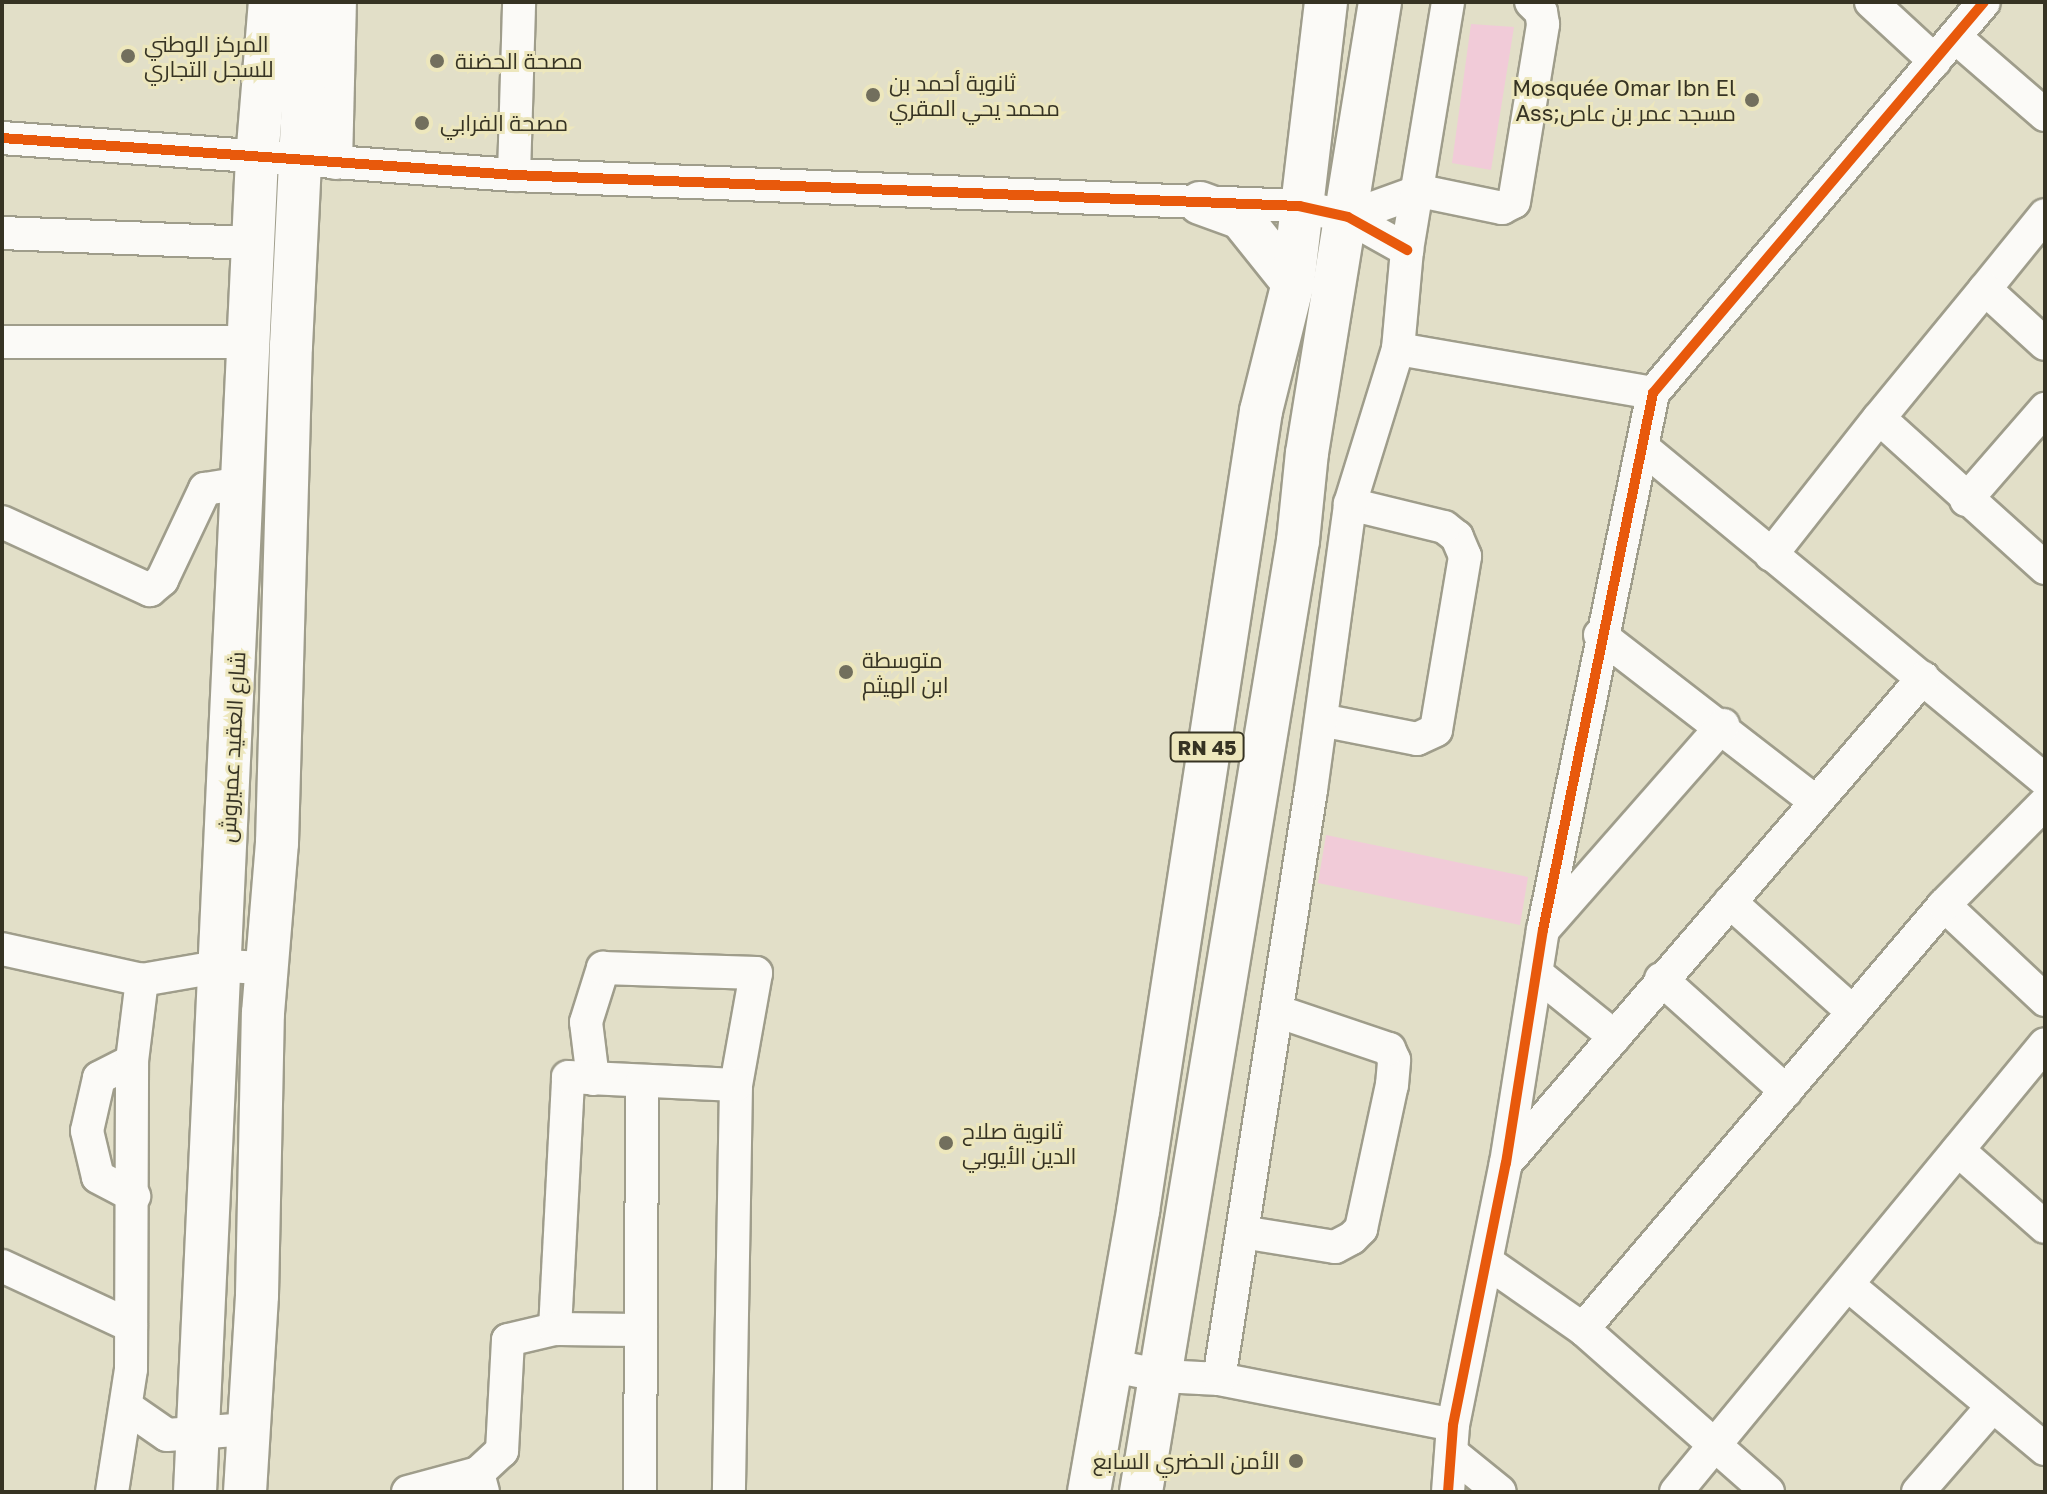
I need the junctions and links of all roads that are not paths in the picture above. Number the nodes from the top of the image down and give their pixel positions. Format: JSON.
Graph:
{"nodes":[{"id":1,"x":270,"y":2,"type":"edge"},
{"id":2,"x":308,"y":2,"type":"edge"},
{"id":3,"x":340,"y":2,"type":"edge"},
{"id":4,"x":519,"y":2,"type":"edge"},
{"id":5,"x":1326,"y":2,"type":"edge"},
{"id":6,"x":1380,"y":2,"type":"edge"},
{"id":7,"x":1448,"y":2,"type":"edge"},
{"id":8,"x":1531,"y":2,"type":"edge"},
{"id":9,"x":1871,"y":2,"type":"edge"},
{"id":10,"x":1984,"y":2,"type":"edge"},
{"id":11,"x":1945,"y":49,"type":"junction"},
{"id":12,"x":2045,"y":115,"type":"edge"},
{"id":13,"x":2,"y":138,"type":"edge"},
{"id":14,"x":257,"y":159,"type":"junction"},
{"id":15,"x":318,"y":162,"type":"junction"},
{"id":16,"x":514,"y":175,"type":"junction"},
{"id":17,"x":1420,"y":191,"type":"junction"},
{"id":18,"x":1200,"y":203,"type":"junction"},
{"id":19,"x":1299,"y":206,"type":"junction"},
{"id":20,"x":2045,"y":215,"type":"edge"},
{"id":21,"x":1348,"y":217,"type":"junction"},
{"id":22,"x":2,"y":233,"type":"edge"},
{"id":23,"x":253,"y":243,"type":"junction"},
{"id":24,"x":1407,"y":250,"type":"junction"},
{"id":25,"x":1293,"y":283,"type":"junction"},
{"id":26,"x":1985,"y":289,"type":"junction"},
{"id":27,"x":2,"y":342,"type":"edge"},
{"id":28,"x":250,"y":342,"type":"junction"},
{"id":29,"x":2045,"y":344,"type":"edge"},
{"id":30,"x":1398,"y":349,"type":"junction"},
{"id":31,"x":1653,"y":393,"type":"junction"},
{"id":32,"x":2045,"y":409,"type":"edge"},
{"id":33,"x":1879,"y":418,"type":"junction"},
{"id":34,"x":1642,"y":447,"type":"junction"},
{"id":35,"x":244,"y":483,"type":"junction"},
{"id":36,"x":1966,"y":500,"type":"junction"},
{"id":37,"x":1350,"y":504,"type":"junction"},
{"id":38,"x":2,"y":522,"type":"edge"},
{"id":39,"x":1771,"y":555,"type":"junction"},
{"id":40,"x":2045,"y":568,"type":"edge"},
{"id":41,"x":1600,"y":635,"type":"junction"},
{"id":42,"x":1923,"y":678,"type":"junction"},
{"id":43,"x":1321,"y":720,"type":"junction"},
{"id":44,"x":1723,"y":725,"type":"junction"},
{"id":45,"x":2045,"y":780,"type":"edge"},
{"id":46,"x":1815,"y":801,"type":"junction"},
{"id":47,"x":2045,"y":803,"type":"edge"},
{"id":48,"x":228,"y":843,"type":"junction"},
{"id":49,"x":277,"y":843,"type":"junction"},
{"id":50,"x":1730,"y":902,"type":"junction"},
{"id":51,"x":1944,"y":905,"type":"junction"},
{"id":52,"x":1543,"y":930,"type":"junction"},
{"id":53,"x":2,"y":949,"type":"edge"},
{"id":54,"x":223,"y":966,"type":"junction"},
{"id":55,"x":265,"y":968,"type":"junction"},
{"id":56,"x":1537,"y":974,"type":"junction"},
{"id":57,"x":1661,"y":979,"type":"junction"},
{"id":58,"x":142,"y":980,"type":"junction"},
{"id":59,"x":2045,"y":1000,"type":"edge"},
{"id":60,"x":1277,"y":1011,"type":"junction"},
{"id":61,"x":1853,"y":1012,"type":"junction"},
{"id":62,"x":1615,"y":1037,"type":"junction"},
{"id":63,"x":2045,"y":1044,"type":"edge"},
{"id":64,"x":132,"y":1061,"type":"junction"},
{"id":65,"x":593,"y":1079,"type":"junction"},
{"id":66,"x":642,"y":1081,"type":"junction"},
{"id":67,"x":736,"y":1085,"type":"junction"},
{"id":68,"x":1786,"y":1091,"type":"junction"},
{"id":69,"x":1958,"y":1150,"type":"junction"},
{"id":70,"x":1506,"y":1163,"type":"junction"},
{"id":71,"x":134,"y":1196,"type":"junction"},
{"id":72,"x":1138,"y":1211,"type":"junction"},
{"id":73,"x":1188,"y":1219,"type":"junction"},
{"id":74,"x":2045,"y":1227,"type":"edge"},
{"id":75,"x":1242,"y":1232,"type":"junction"},
{"id":76,"x":1487,"y":1262,"type":"junction"},
{"id":77,"x":2,"y":1266,"type":"edge"},
{"id":78,"x":1848,"y":1285,"type":"junction"},
{"id":79,"x":131,"y":1326,"type":"junction"},
{"id":80,"x":555,"y":1329,"type":"junction"},
{"id":81,"x":1583,"y":1329,"type":"junction"},
{"id":82,"x":641,"y":1330,"type":"junction"},
{"id":83,"x":1109,"y":1365,"type":"junction"},
{"id":84,"x":1162,"y":1376,"type":"junction"},
{"id":85,"x":1219,"y":1379,"type":"junction"},
{"id":86,"x":1992,"y":1407,"type":"junction"},
{"id":87,"x":128,"y":1408,"type":"junction"},
{"id":88,"x":249,"y":1429,"type":"junction"},
{"id":89,"x":182,"y":1434,"type":"junction"},
{"id":90,"x":1453,"y":1440,"type":"junction"},
{"id":91,"x":1716,"y":1447,"type":"junction"},
{"id":92,"x":2045,"y":1449,"type":"edge"},
{"id":93,"x":116,"y":1480,"type":"edge"},
{"id":94,"x":481,"y":1483,"type":"edge"},
{"id":95,"x":195,"y":1492,"type":"edge"},
{"id":96,"x":245,"y":1492,"type":"edge"},
{"id":97,"x":408,"y":1492,"type":"edge"},
{"id":98,"x":640,"y":1492,"type":"edge"},
{"id":99,"x":729,"y":1492,"type":"edge"},
{"id":100,"x":1089,"y":1492,"type":"edge"},
{"id":101,"x":1141,"y":1492,"type":"edge"},
{"id":102,"x":1448,"y":1492,"type":"edge"},
{"id":103,"x":1500,"y":1492,"type":"edge"},
{"id":104,"x":1676,"y":1492,"type":"edge"},
{"id":105,"x":1768,"y":1492,"type":"edge"},
{"id":106,"x":1918,"y":1492,"type":"edge"}],
"edges":[{"from":1,"to":14,"type":"main road","name":"شارع العقيد عميروش"},
{"from":2,"to":15,"type":"main road"},
{"from":3,"to":15,"type":"street"},
{"from":4,"to":16,"type":"street"},
{"from":5,"to":19,"type":"main road","number":"RN 45"},
{"from":6,"to":21,"type":"main road","number":"RN 45"},
{"from":7,"to":17,"type":"street"},
{"from":8,"to":17,"type":"street"},
{"from":9,"to":11,"type":"street"},
{"from":10,"to":11,"type":"street"},
{"from":11,"to":12,"type":"street"},
{"from":11,"to":31,"type":"street"},
{"from":13,"to":14,"type":"street"},
{"from":14,"to":15,"type":"street"},
{"from":14,"to":23,"type":"main road","name":"شارع العقيد عميروش"},
{"from":15,"to":16,"type":"street"},
{"from":15,"to":49,"type":"main road"},
{"from":16,"to":18,"type":"street"},
{"from":17,"to":21,"type":"street"},
{"from":17,"to":24,"type":"street"},
{"from":18,"to":19,"type":"street"},
{"from":18,"to":25,"type":"main road"},
{"from":19,"to":21,"type":"street"},
{"from":19,"to":25,"type":"main road","number":"RN 45"},
{"from":20,"to":26,"type":"street"},
{"from":21,"to":24,"type":"street"},
{"from":21,"to":73,"type":"main road","number":"RN 45"},
{"from":22,"to":23,"type":"street"},
{"from":23,"to":28,"type":"main road","name":"شارع العقيد عميروش"},
{"from":24,"to":30,"type":"street"},
{"from":25,"to":72,"type":"main road","number":"RN 45"},
{"from":26,"to":29,"type":"street"},
{"from":26,"to":33,"type":"street"},
{"from":27,"to":28,"type":"street"},
{"from":28,"to":35,"type":"main road","name":"شارع العقيد عميروش"},
{"from":30,"to":31,"type":"street"},
{"from":30,"to":37,"type":"street"},
{"from":31,"to":34,"type":"street"},
{"from":32,"to":36,"type":"street"},
{"from":33,"to":36,"type":"street"},
{"from":33,"to":39,"type":"street"},
{"from":34,"to":39,"type":"street"},
{"from":34,"to":41,"type":"street"},
{"from":35,"to":38,"type":"street"},
{"from":35,"to":48,"type":"main road","name":"شارع العقيد عميروش"},
{"from":36,"to":40,"type":"street"},
{"from":37,"to":43,"type":"street"},
{"from":37,"to":43,"type":"street"},
{"from":39,"to":42,"type":"street"},
{"from":41,"to":44,"type":"street"},
{"from":41,"to":52,"type":"street"},
{"from":42,"to":45,"type":"street"},
{"from":42,"to":46,"type":"street"},
{"from":43,"to":60,"type":"street"},
{"from":44,"to":46,"type":"street"},
{"from":44,"to":52,"type":"street"},
{"from":46,"to":50,"type":"street"},
{"from":47,"to":51,"type":"street"},
{"from":48,"to":49,"type":"main road"},
{"from":48,"to":54,"type":"main road","name":"شارع العقيد عميروش"},
{"from":49,"to":55,"type":"main road"},
{"from":50,"to":57,"type":"street"},
{"from":50,"to":61,"type":"street"},
{"from":51,"to":59,"type":"street"},
{"from":51,"to":61,"type":"street"},
{"from":52,"to":56,"type":"street"},
{"from":53,"to":58,"type":"street"},
{"from":54,"to":55,"type":"street"},
{"from":54,"to":58,"type":"street"},
{"from":54,"to":89,"type":"main road","name":"شارع العقيد عميروش"},
{"from":55,"to":88,"type":"main road"},
{"from":56,"to":62,"type":"street"},
{"from":56,"to":70,"type":"street"},
{"from":57,"to":62,"type":"street"},
{"from":57,"to":68,"type":"street"},
{"from":58,"to":64,"type":"street"},
{"from":60,"to":75,"type":"street"},
{"from":60,"to":75,"type":"street"},
{"from":61,"to":68,"type":"street"},
{"from":62,"to":70,"type":"street"},
{"from":63,"to":69,"type":"street"},
{"from":64,"to":71,"type":"street"},
{"from":64,"to":71,"type":"street"},
{"from":65,"to":66,"type":"street"},
{"from":65,"to":67,"type":"street"},
{"from":65,"to":80,"type":"street"},
{"from":66,"to":67,"type":"street"},
{"from":66,"to":82,"type":"street"},
{"from":67,"to":99,"type":"street"},
{"from":68,"to":81,"type":"street"},
{"from":69,"to":74,"type":"street"},
{"from":69,"to":78,"type":"street"},
{"from":70,"to":76,"type":"street"},
{"from":71,"to":79,"type":"street"},
{"from":72,"to":73,"type":"main road"},
{"from":72,"to":83,"type":"main road","number":"RN 45"},
{"from":73,"to":84,"type":"main road","number":"RN 45"},
{"from":75,"to":85,"type":"street"},
{"from":76,"to":81,"type":"street"},
{"from":76,"to":90,"type":"street"},
{"from":77,"to":79,"type":"street"},
{"from":78,"to":86,"type":"street"},
{"from":78,"to":91,"type":"street"},
{"from":79,"to":87,"type":"street"},
{"from":80,"to":82,"type":"street"},
{"from":80,"to":94,"type":"street"},
{"from":81,"to":91,"type":"street"},
{"from":82,"to":98,"type":"street"},
{"from":83,"to":84,"type":"street"},
{"from":83,"to":100,"type":"main road","number":"RN 45"},
{"from":84,"to":85,"type":"street"},
{"from":84,"to":101,"type":"main road","number":"RN 45"},
{"from":85,"to":90,"type":"street"},
{"from":86,"to":92,"type":"street"},
{"from":86,"to":106,"type":"street"},
{"from":87,"to":89,"type":"street"},
{"from":87,"to":93,"type":"street"},
{"from":88,"to":89,"type":"street"},
{"from":88,"to":96,"type":"main road"},
{"from":89,"to":93,"type":"street"},
{"from":89,"to":95,"type":"main road","name":"شارع العقيد عميروش"},
{"from":90,"to":102,"type":"street"},
{"from":90,"to":103,"type":"street"},
{"from":91,"to":104,"type":"street"},
{"from":91,"to":105,"type":"street"},
{"from":94,"to":97,"type":"street"}]}
